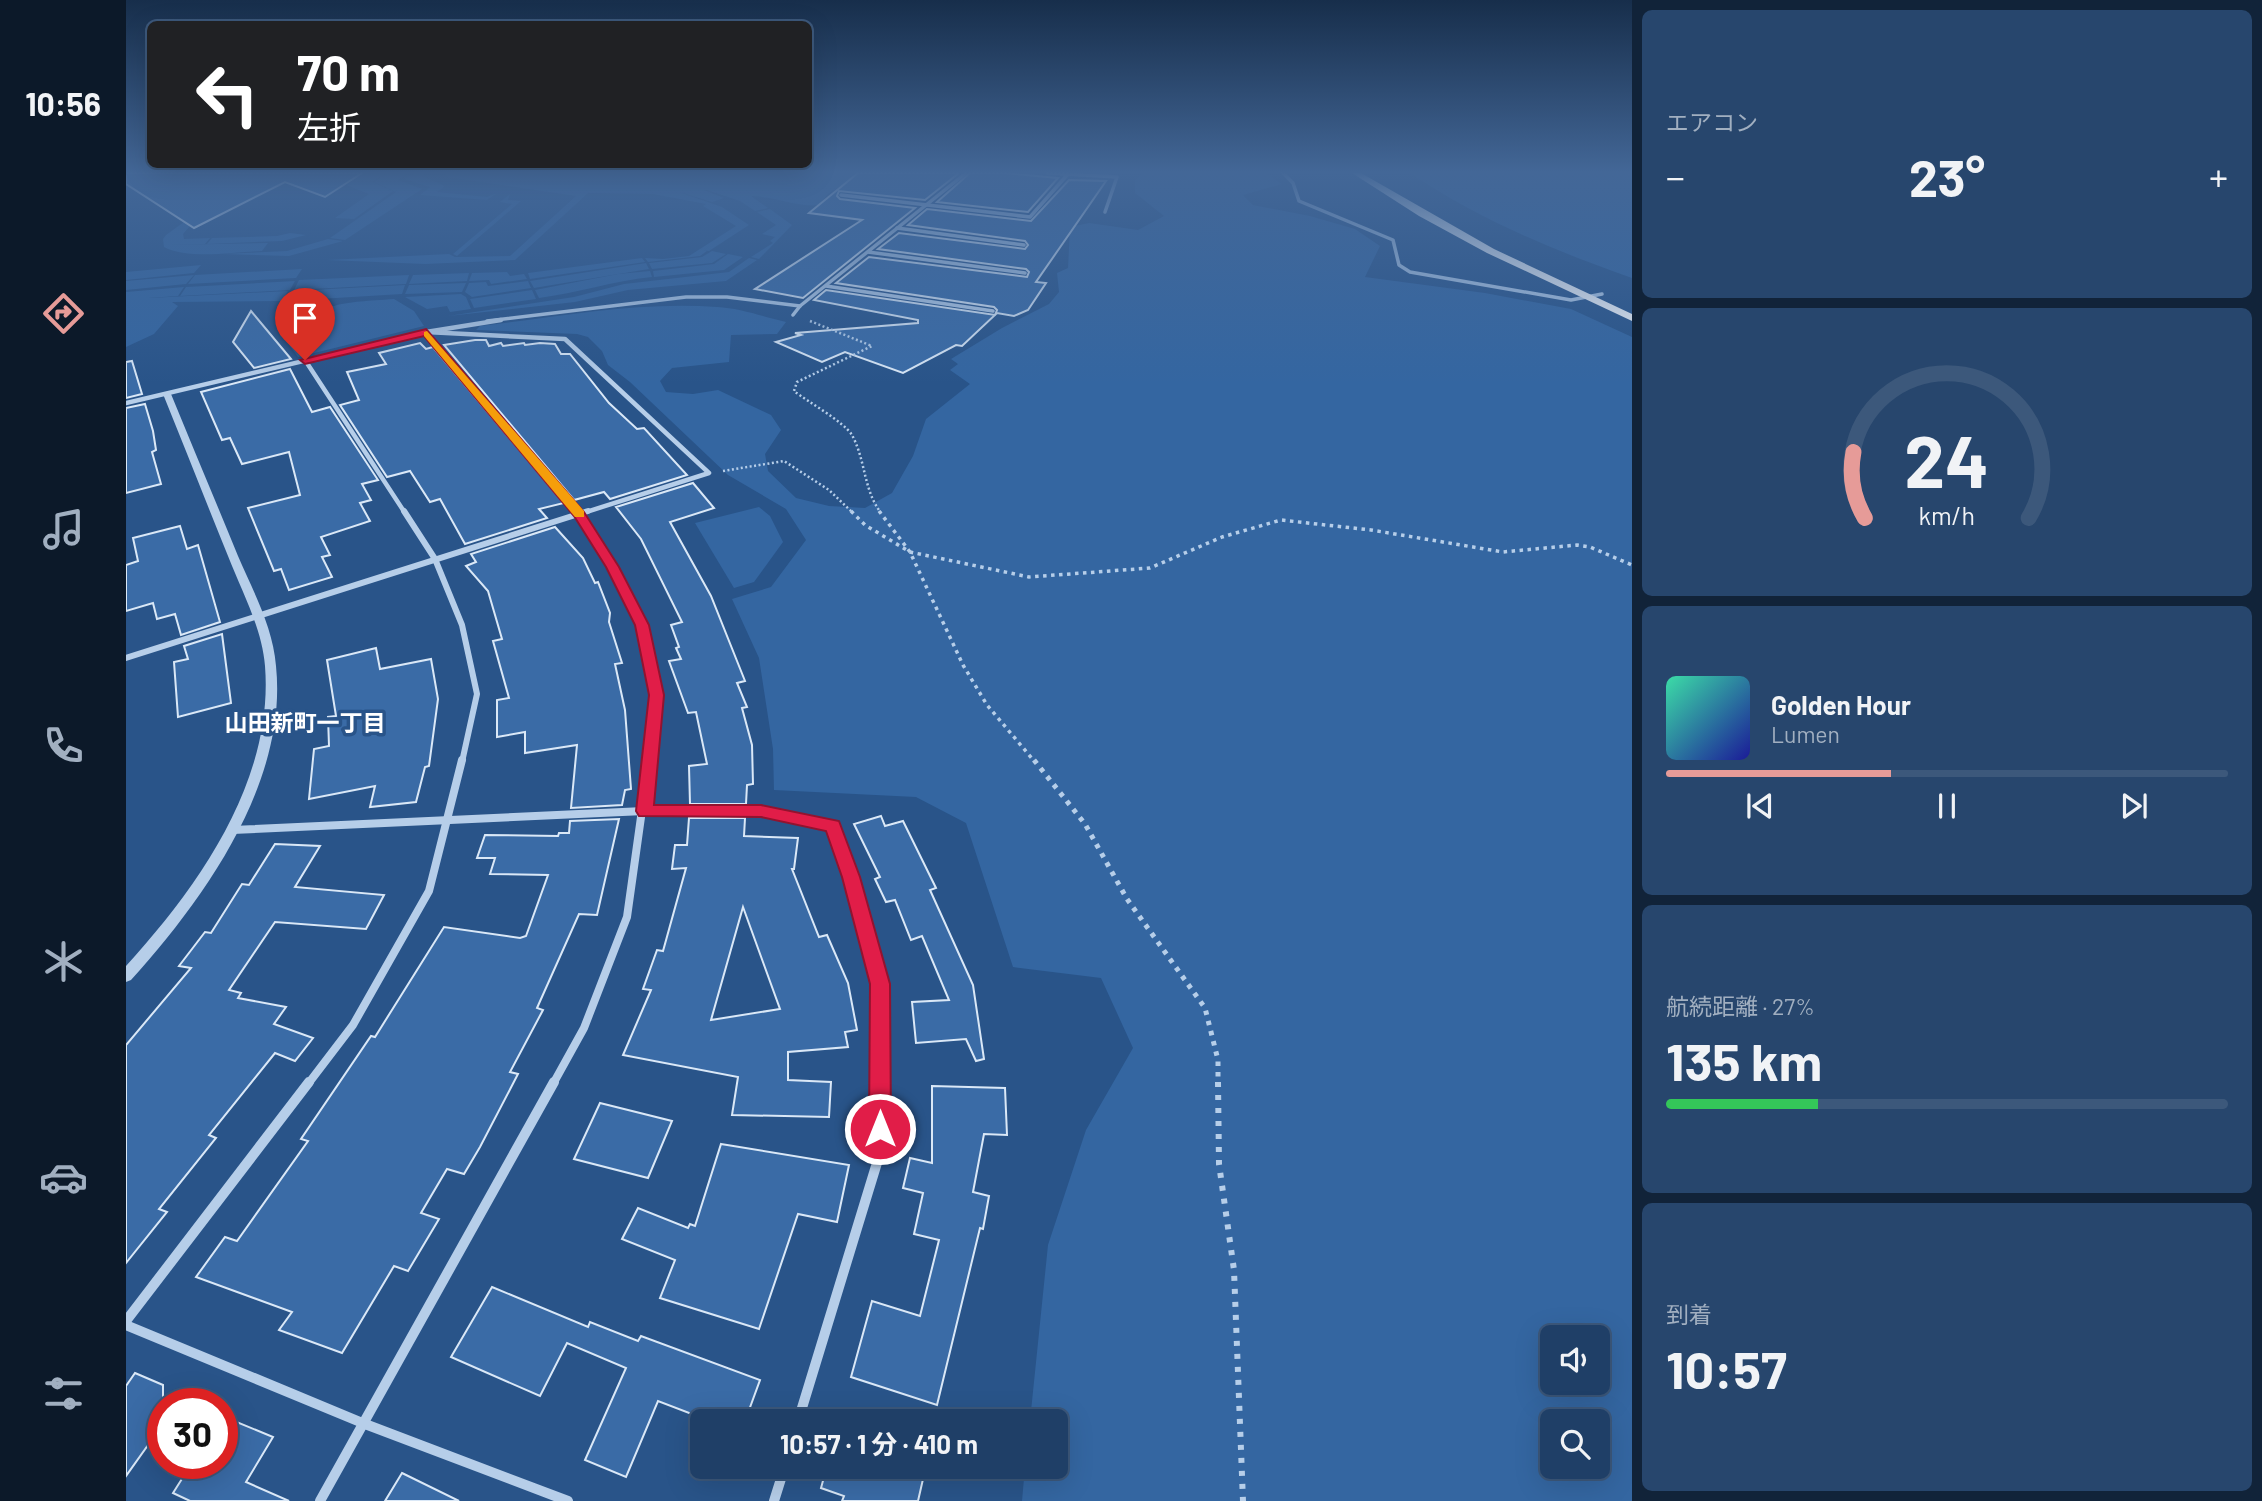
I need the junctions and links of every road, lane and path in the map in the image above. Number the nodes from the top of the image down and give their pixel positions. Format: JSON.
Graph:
{"nodes":[{"id":1,"x":880,"y":243,"type":"edge"},
{"id":2,"x":1009,"y":243,"type":"edge"},
{"id":3,"x":1394,"y":243,"type":"edge"},
{"id":4,"x":1476,"y":243,"type":"edge"},
{"id":5,"x":1498,"y":243,"type":"edge"},
{"id":6,"x":1024,"y":245,"type":"dead end"},
{"id":7,"x":868,"y":253,"type":"junction"},
{"id":8,"x":1025,"y":273,"type":"dead end"},
{"id":9,"x":826,"y":286,"type":"junction"},
{"id":10,"x":1602,"y":294,"type":"junction"},
{"id":11,"x":1588,"y":298,"type":"junction"},
{"id":12,"x":800,"y":306,"type":"junction"},
{"id":13,"x":1632,"y":307,"type":"edge"},
{"id":14,"x":993,"y":311,"type":"dead end"},
{"id":15,"x":793,"y":315,"type":"joint"},
{"id":16,"x":1632,"y":318,"type":"edge"},
{"id":17,"x":426,"y":332,"type":"junction"},
{"id":18,"x":305,"y":360,"type":"junction"},
{"id":19,"x":167,"y":394,"type":"junction"},
{"id":20,"x":126,"y":403,"type":"edge"},
{"id":21,"x":709,"y":473,"type":"junction"},
{"id":22,"x":580,"y":514,"type":"junction"},
{"id":23,"x":910,"y":552,"type":"junction"},
{"id":24,"x":435,"y":559,"type":"junction"},
{"id":25,"x":1632,"y":565,"type":"edge"},
{"id":26,"x":258,"y":616,"type":"junction"},
{"id":27,"x":126,"y":658,"type":"edge"},
{"id":28,"x":645,"y":811,"type":"junction"},
{"id":29,"x":449,"y":821,"type":"junction"},
{"id":30,"x":230,"y":830,"type":"junction"},
{"id":31,"x":126,"y":976,"type":"edge"},
{"id":32,"x":126,"y":1323,"type":"edge"},
{"id":33,"x":803,"y":1409,"type":"edge"},
{"id":34,"x":365,"y":1424,"type":"junction"},
{"id":35,"x":781,"y":1479,"type":"edge"},
{"id":36,"x":320,"y":1501,"type":"edge"},
{"id":37,"x":568,"y":1501,"type":"edge"},
{"id":38,"x":774,"y":1501,"type":"edge"},
{"id":39,"x":1243,"y":1501,"type":"edge"}],
"edges":[{"from":1,"to":7,"type":"street"},
{"from":2,"to":6,"type":"street"},
{"from":3,"to":11,"type":"street"},
{"from":4,"to":11,"type":"main road"},
{"from":5,"to":10,"type":"main road"},
{"from":7,"to":8,"type":"street"},
{"from":7,"to":9,"type":"street"},
{"from":9,"to":12,"type":"street"},
{"from":9,"to":14,"type":"street"},
{"from":10,"to":11,"type":"street"},
{"from":10,"to":13,"type":"main road"},
{"from":11,"to":16,"type":"main road"},
{"from":12,"to":15,"type":"street"},
{"from":12,"to":17,"type":"street"},
{"from":15,"to":23,"type":"path"},
{"from":17,"to":18,"type":"street"},
{"from":17,"to":21,"type":"street"},
{"from":17,"to":22,"type":"street"},
{"from":18,"to":19,"type":"street"},
{"from":18,"to":24,"type":"street"},
{"from":19,"to":20,"type":"street"},
{"from":19,"to":26,"type":"street"},
{"from":21,"to":22,"type":"street"},
{"from":21,"to":23,"type":"path"},
{"from":22,"to":24,"type":"street"},
{"from":22,"to":28,"type":"street"},
{"from":23,"to":25,"type":"path"},
{"from":23,"to":39,"type":"path"},
{"from":24,"to":26,"type":"street"},
{"from":24,"to":29,"type":"street"},
{"from":26,"to":27,"type":"street"},
{"from":26,"to":30,"type":"street"},
{"from":28,"to":29,"type":"street"},
{"from":28,"to":33,"type":"street"},
{"from":28,"to":34,"type":"street"},
{"from":29,"to":30,"type":"street"},
{"from":29,"to":32,"type":"street"},
{"from":30,"to":31,"type":"street"},
{"from":32,"to":34,"type":"street"},
{"from":34,"to":36,"type":"street"},
{"from":34,"to":37,"type":"street"},
{"from":35,"to":38,"type":"street"}]}
